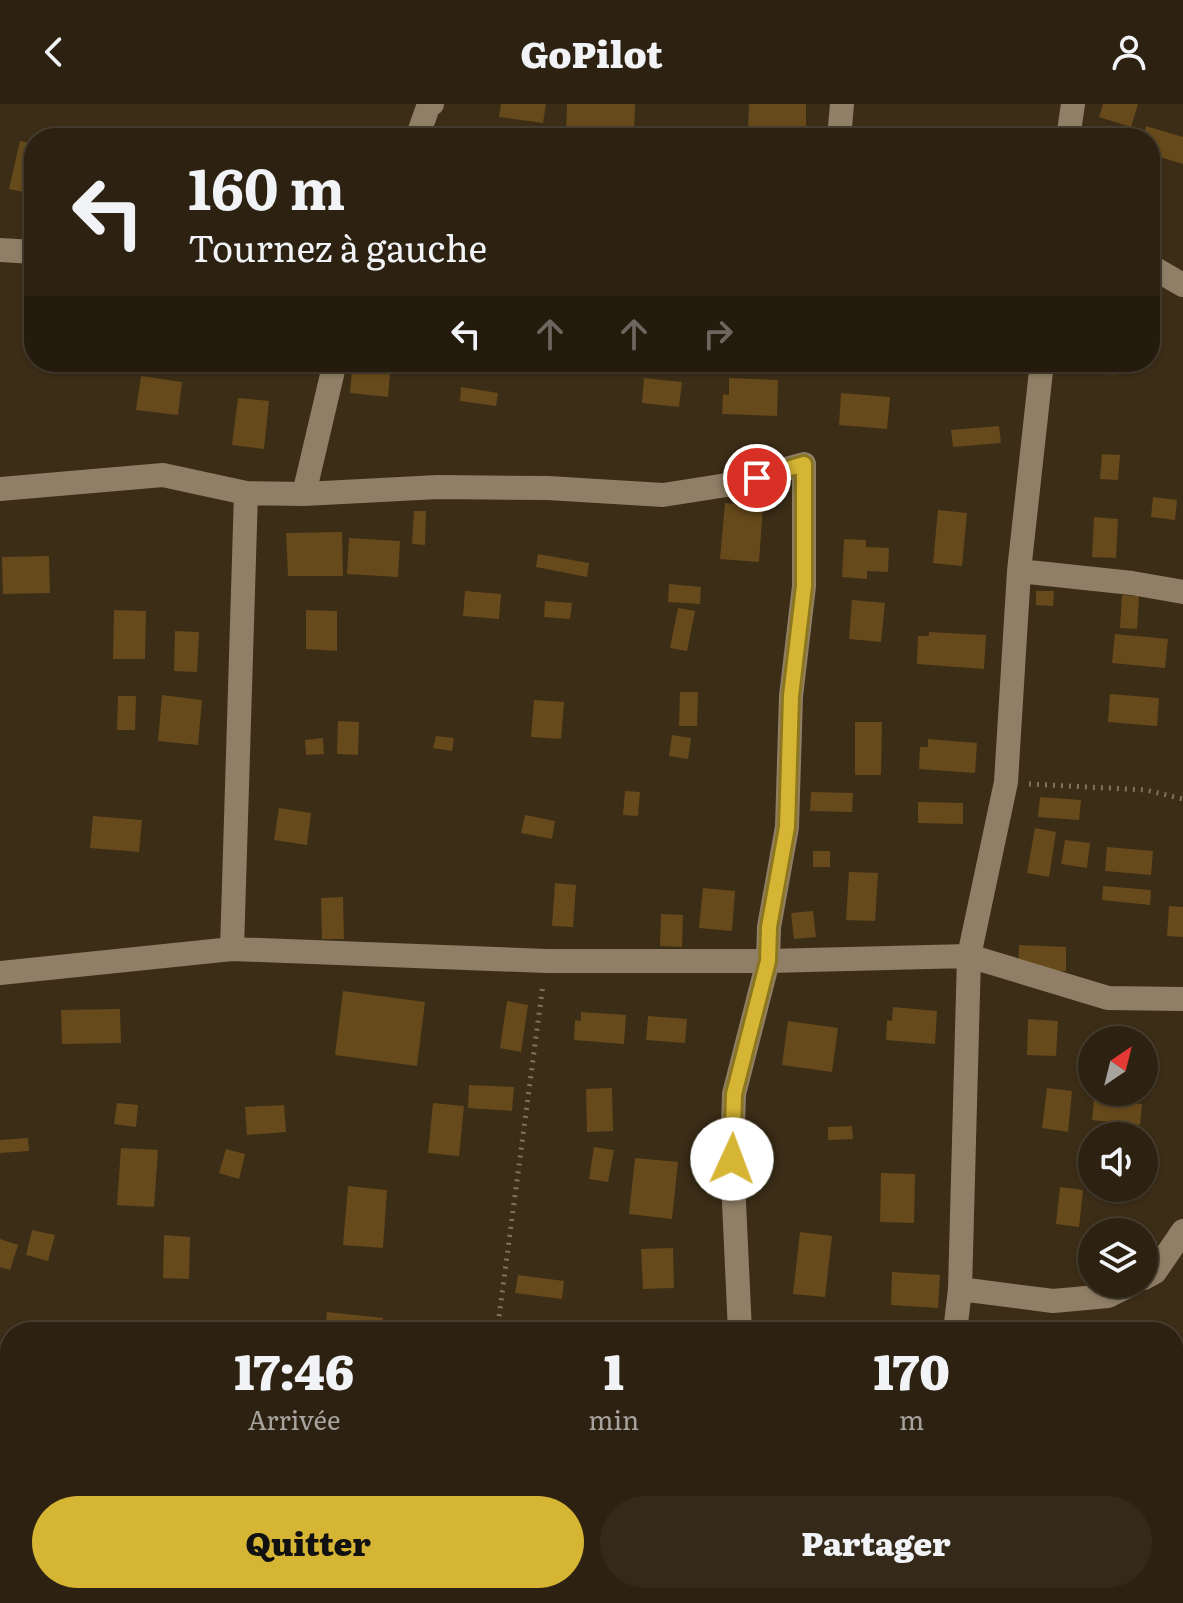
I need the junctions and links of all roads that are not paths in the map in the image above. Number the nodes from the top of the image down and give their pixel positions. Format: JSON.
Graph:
{"nodes":[{"id":1,"x":432,"y":104,"type":"edge"},
{"id":2,"x":842,"y":104,"type":"edge"},
{"id":3,"x":1073,"y":104,"type":"edge"},
{"id":4,"x":421,"y":128,"type":"edge"},
{"id":5,"x":840,"y":128,"type":"edge"},
{"id":6,"x":1069,"y":128,"type":"edge"},
{"id":7,"x":0,"y":250,"type":"edge"},
{"id":8,"x":24,"y":251,"type":"edge"},
{"id":9,"x":1160,"y":272,"type":"edge"},
{"id":10,"x":1183,"y":285,"type":"edge"},
{"id":11,"x":333,"y":372,"type":"edge"},
{"id":12,"x":1041,"y":372,"type":"edge"},
{"id":13,"x":0,"y":489,"type":"edge"},
{"id":14,"x":246,"y":493,"type":"junction"},
{"id":15,"x":304,"y":494,"type":"junction"},
{"id":16,"x":1019,"y":571,"type":"junction"},
{"id":17,"x":1183,"y":592,"type":"edge"},
{"id":18,"x":232,"y":949,"type":"junction"},
{"id":19,"x":969,"y":956,"type":"junction"},
{"id":20,"x":768,"y":961,"type":"junction"},
{"id":21,"x":0,"y":973,"type":"edge"},
{"id":22,"x":1183,"y":999,"type":"edge"},
{"id":23,"x":1183,"y":1231,"type":"edge"},
{"id":24,"x":1158,"y":1268,"type":"edge"},
{"id":25,"x":960,"y":1289,"type":"junction"},
{"id":26,"x":1086,"y":1298,"type":"edge"},
{"id":27,"x":740,"y":1322,"type":"edge"},
{"id":28,"x":956,"y":1322,"type":"edge"}],
"edges":[{"from":1,"to":4,"type":"street"},
{"from":2,"to":5,"type":"street"},
{"from":3,"to":6,"type":"street"},
{"from":7,"to":8,"type":"street"},
{"from":9,"to":10,"type":"street"},
{"from":11,"to":15,"type":"street"},
{"from":12,"to":16,"type":"street"},
{"from":13,"to":14,"type":"street"},
{"from":14,"to":15,"type":"street"},
{"from":14,"to":18,"type":"street"},
{"from":15,"to":20,"type":"street"},
{"from":16,"to":17,"type":"street"},
{"from":16,"to":19,"type":"street"},
{"from":18,"to":20,"type":"street"},
{"from":18,"to":21,"type":"street"},
{"from":19,"to":20,"type":"street"},
{"from":19,"to":22,"type":"street"},
{"from":19,"to":25,"type":"street"},
{"from":20,"to":27,"type":"street"},
{"from":23,"to":24,"type":"street"},
{"from":25,"to":26,"type":"street"},
{"from":25,"to":28,"type":"street"}]}
